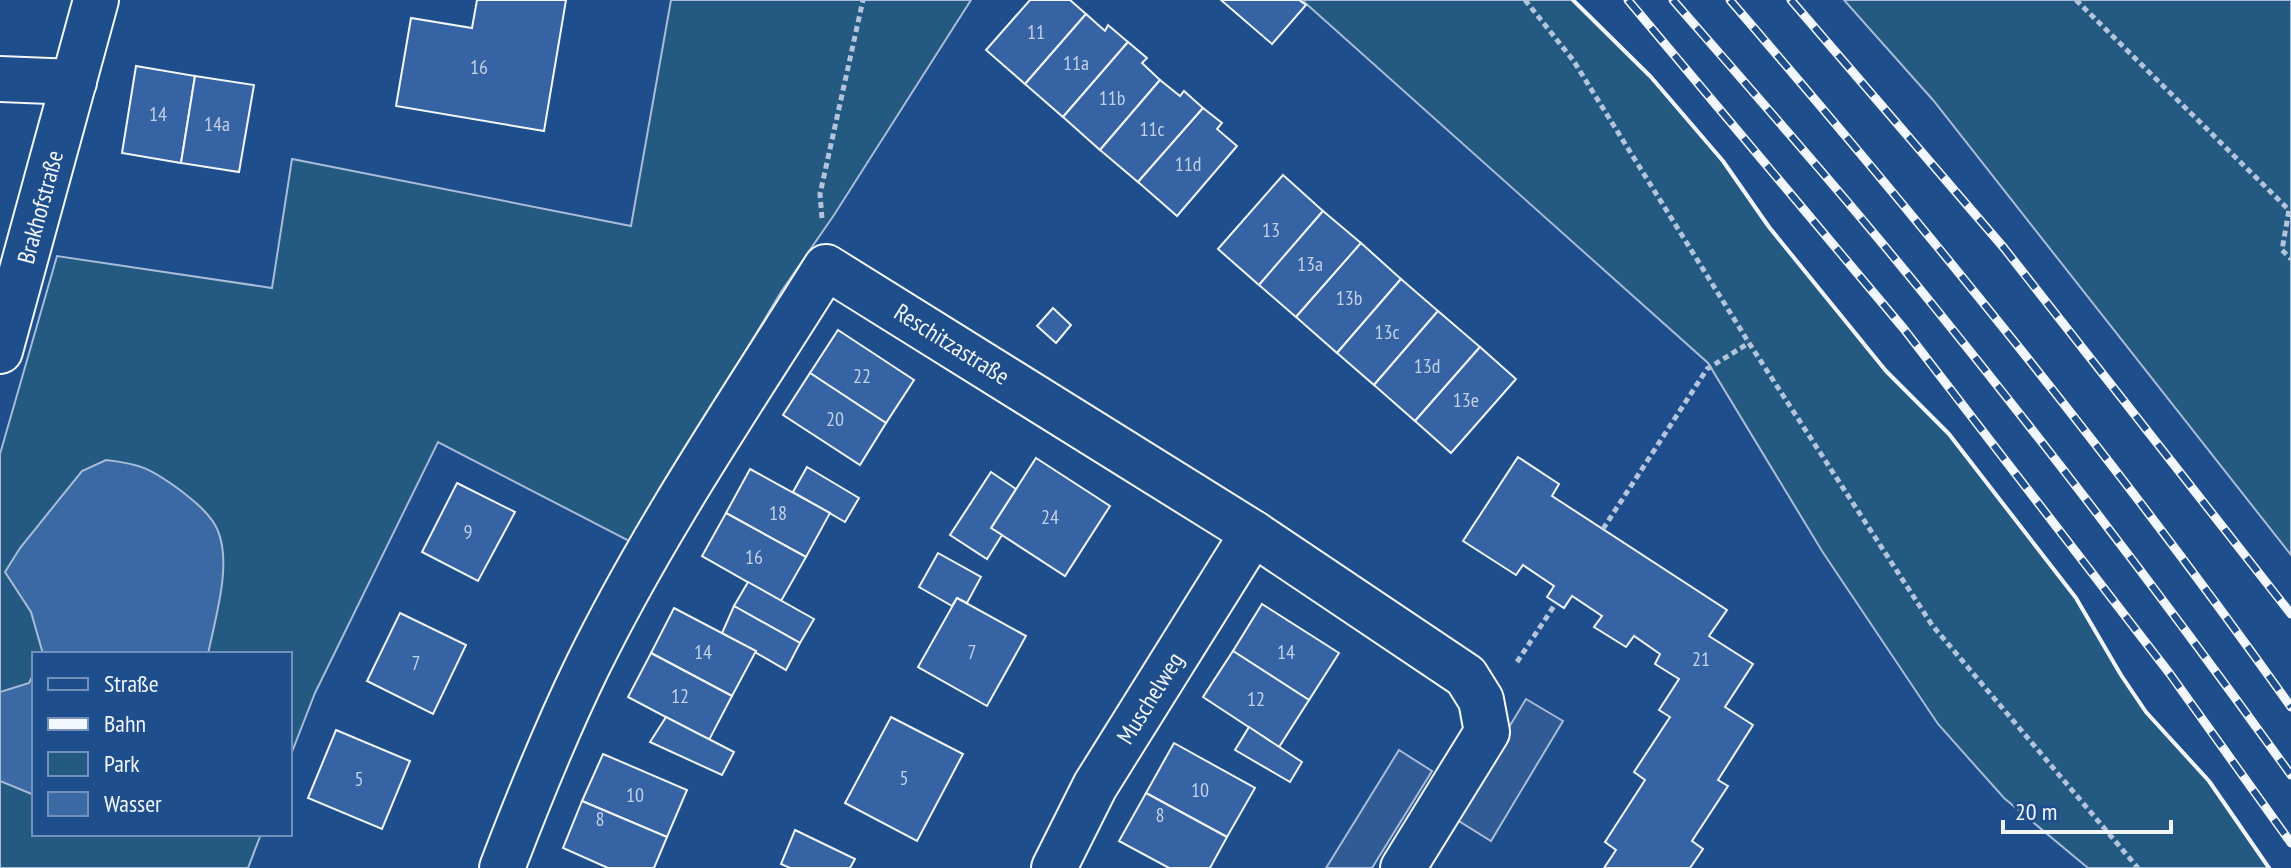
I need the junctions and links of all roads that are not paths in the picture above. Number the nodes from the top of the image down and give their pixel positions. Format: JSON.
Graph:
{"nodes":[{"id":1,"x":96,"y":0,"type":"edge"},
{"id":2,"x":0,"y":79,"type":"edge"},
{"id":3,"x":74,"y":82,"type":"junction"},
{"id":4,"x":2,"y":338,"type":"edge"},
{"id":5,"x":1253,"y":533,"type":"junction"},
{"id":6,"x":502,"y":868,"type":"edge"},
{"id":7,"x":1054,"y":868,"type":"edge"},
{"id":8,"x":1403,"y":868,"type":"edge"}],
"edges":[{"from":1,"to":3,"type":"street","name":"Brakhofstraße"},
{"from":2,"to":3,"type":"street"},
{"from":3,"to":4,"type":"street","name":"Brakhofstraße"},
{"from":5,"to":6,"type":"street","name":"Reschitzastraße"},
{"from":5,"to":7,"type":"street","name":"Muschelweg"},
{"from":5,"to":8,"type":"street","name":"Reschitzastraße"}]}
